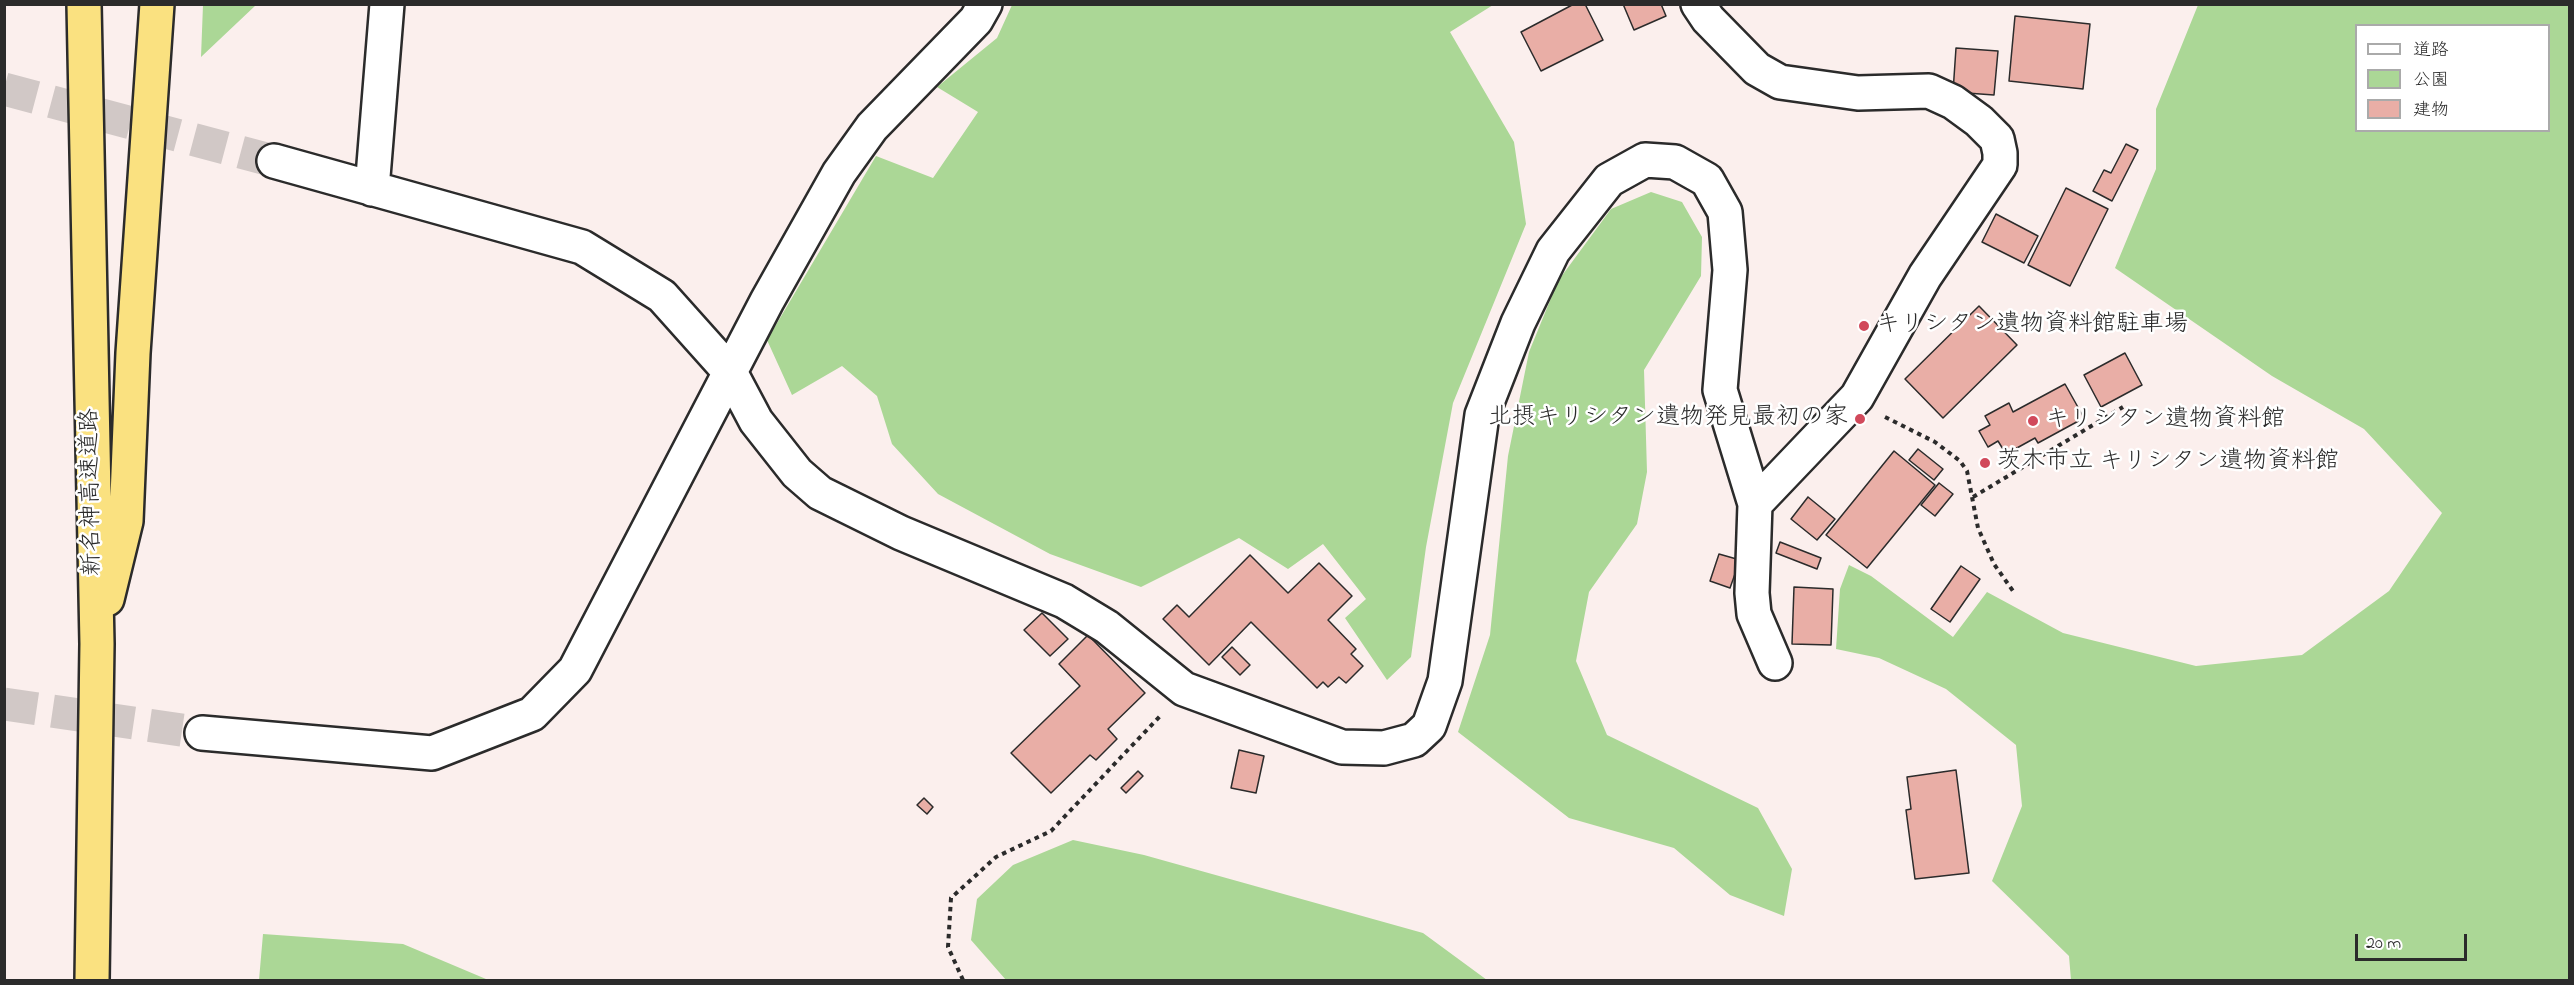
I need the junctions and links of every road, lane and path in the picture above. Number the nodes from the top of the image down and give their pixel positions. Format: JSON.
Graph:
{"nodes":[{"id":1,"x":84,"y":4,"type":"edge"},
{"id":2,"x":157,"y":4,"type":"edge"},
{"id":3,"x":387,"y":4,"type":"edge"},
{"id":4,"x":985,"y":4,"type":"edge"},
{"id":5,"x":1698,"y":4,"type":"edge"},
{"id":6,"x":274,"y":161,"type":"tunnel mouth"},
{"id":7,"x":372,"y":189,"type":"junction"},
{"id":8,"x":730,"y":372,"type":"junction"},
{"id":9,"x":1857,"y":398,"type":"junction"},
{"id":10,"x":2123,"y":407,"type":"dead end"},
{"id":11,"x":1973,"y":497,"type":"junction"},
{"id":12,"x":1755,"y":504,"type":"junction"},
{"id":13,"x":2013,"y":591,"type":"dead end"},
{"id":14,"x":96,"y":644,"type":"junction"},
{"id":15,"x":1775,"y":663,"type":"dead end"},
{"id":16,"x":1184,"y":689,"type":"junction"},
{"id":17,"x":202,"y":733,"type":"tunnel mouth"},
{"id":18,"x":92,"y":981,"type":"edge"},
{"id":19,"x":963,"y":981,"type":"edge"}],
"edges":[{"from":1,"to":14,"type":"highway","name":"新名神高速道路"},
{"from":2,"to":14,"type":"highway"},
{"from":3,"to":7,"type":"street"},
{"from":4,"to":8,"type":"street"},
{"from":5,"to":9,"type":"street"},
{"from":6,"to":7,"type":"street"},
{"from":7,"to":8,"type":"street"},
{"from":8,"to":16,"type":"street"},
{"from":8,"to":17,"type":"street"},
{"from":9,"to":11,"type":"path"},
{"from":9,"to":12,"type":"street"},
{"from":10,"to":11,"type":"path"},
{"from":11,"to":13,"type":"path"},
{"from":12,"to":15,"type":"street"},
{"from":12,"to":16,"type":"street"},
{"from":14,"to":18,"type":"highway","name":"新名神高速道路"},
{"from":16,"to":19,"type":"path"}]}
